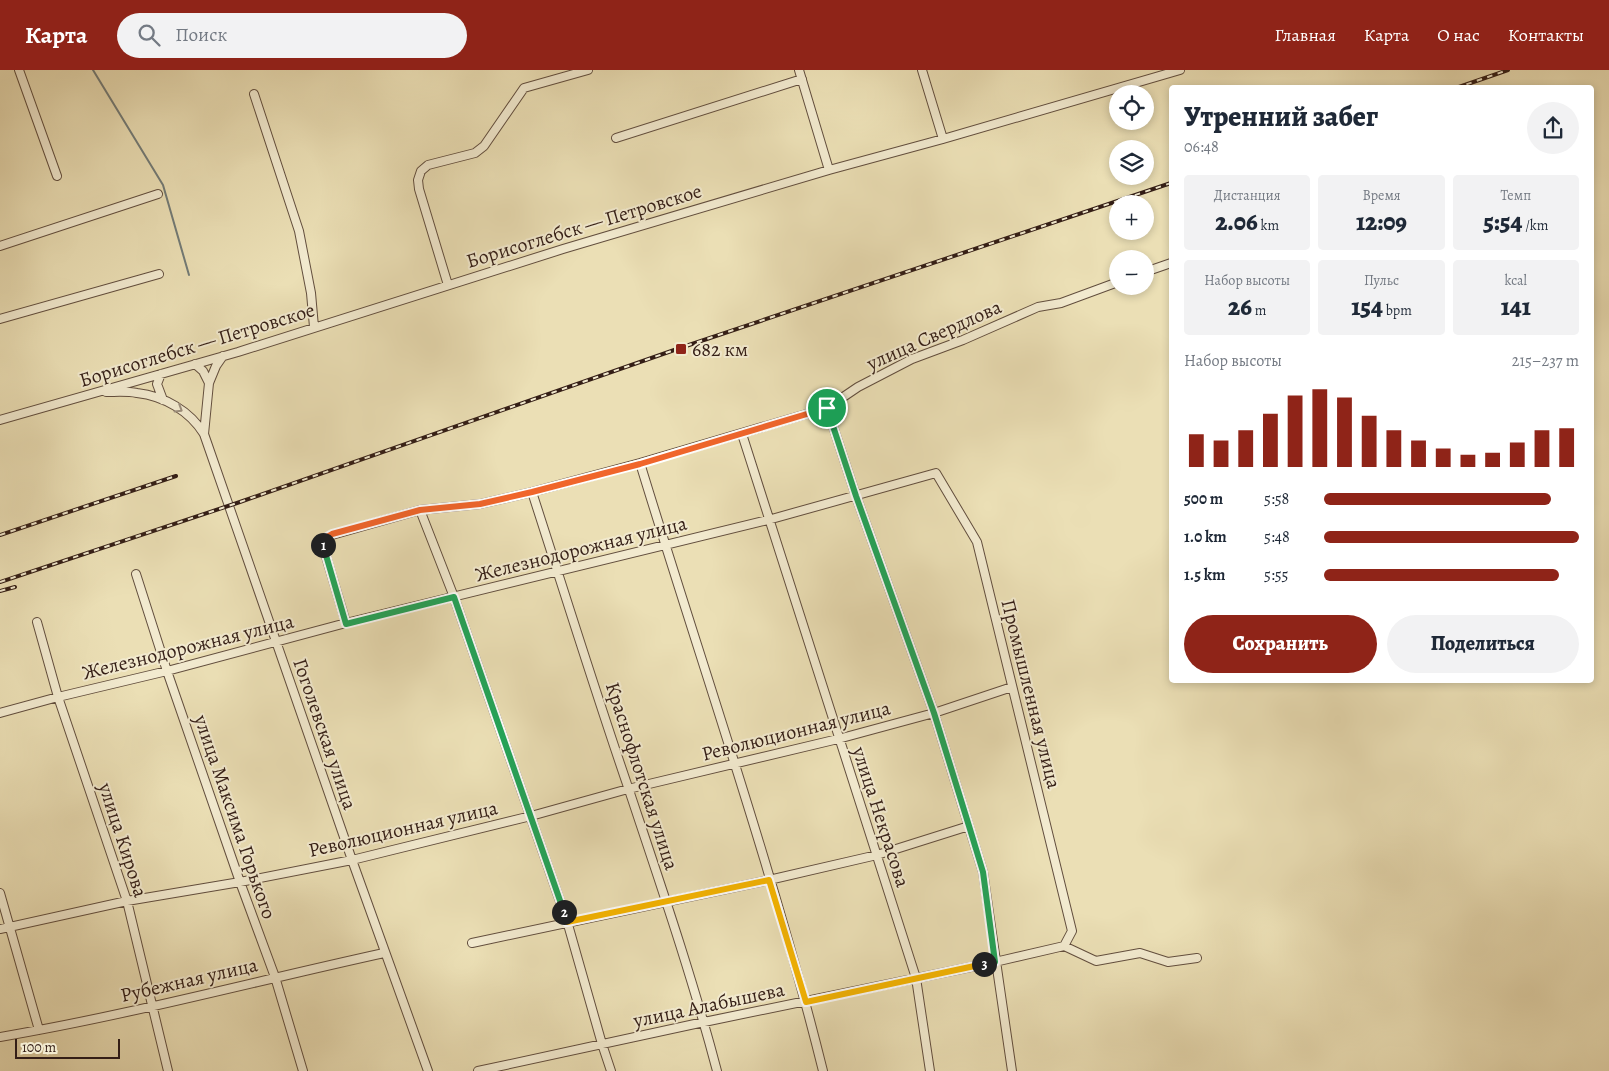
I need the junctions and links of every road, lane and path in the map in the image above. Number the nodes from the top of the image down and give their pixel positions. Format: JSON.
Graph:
{"nodes":[{"id":1,"x":20,"y":70,"type":"edge"},
{"id":2,"x":588,"y":70,"type":"edge"},
{"id":3,"x":799,"y":70,"type":"edge"},
{"id":4,"x":922,"y":70,"type":"edge"},
{"id":5,"x":1180,"y":70,"type":"edge"},
{"id":6,"x":802,"y":79,"type":"junction"},
{"id":7,"x":254,"y":94,"type":"dead end"},
{"id":8,"x":616,"y":138,"type":"dead end"},
{"id":9,"x":943,"y":139,"type":"junction"},
{"id":10,"x":829,"y":170,"type":"junction"},
{"id":11,"x":57,"y":176,"type":"dead end"},
{"id":12,"x":158,"y":194,"type":"dead end"},
{"id":13,"x":0,"y":246,"type":"edge"},
{"id":14,"x":1169,"y":264,"type":"edge"},
{"id":15,"x":1154,"y":269,"type":"edge"},
{"id":16,"x":159,"y":274,"type":"dead end"},
{"id":17,"x":448,"y":284,"type":"junction"},
{"id":18,"x":1109,"y":285,"type":"edge"},
{"id":19,"x":0,"y":319,"type":"edge"},
{"id":20,"x":314,"y":327,"type":"junction"},
{"id":21,"x":223,"y":356,"type":"junction"},
{"id":22,"x":195,"y":364,"type":"junction"},
{"id":23,"x":161,"y":374,"type":"junction"},
{"id":24,"x":209,"y":383,"type":"junction"},
{"id":25,"x":98,"y":392,"type":"junction"},
{"id":26,"x":163,"y":400,"type":"junction"},
{"id":27,"x":827,"y":408,"type":"junction"},
{"id":28,"x":0,"y":420,"type":"edge"},
{"id":29,"x":204,"y":434,"type":"junction"},
{"id":30,"x":742,"y":434,"type":"junction"},
{"id":31,"x":640,"y":464,"type":"junction"},
{"id":32,"x":936,"y":473,"type":"joint"},
{"id":33,"x":532,"y":492,"type":"junction"},
{"id":34,"x":856,"y":496,"type":"junction"},
{"id":35,"x":420,"y":510,"type":"junction"},
{"id":36,"x":768,"y":520,"type":"junction"},
{"id":37,"x":665,"y":545,"type":"junction"},
{"id":38,"x":558,"y":570,"type":"junction"},
{"id":39,"x":136,"y":574,"type":"dead end"},
{"id":40,"x":454,"y":597,"type":"junction"},
{"id":41,"x":37,"y":622,"type":"dead end"},
{"id":42,"x":346,"y":624,"type":"junction"},
{"id":43,"x":275,"y":642,"type":"junction"},
{"id":44,"x":167,"y":671,"type":"junction"},
{"id":45,"x":1012,"y":687,"type":"junction"},
{"id":46,"x":58,"y":697,"type":"junction"},
{"id":47,"x":0,"y":712,"type":"edge"},
{"id":48,"x":934,"y":713,"type":"junction"},
{"id":49,"x":838,"y":739,"type":"junction"},
{"id":50,"x":736,"y":763,"type":"junction"},
{"id":51,"x":628,"y":789,"type":"junction"},
{"id":52,"x":531,"y":816,"type":"junction"},
{"id":53,"x":969,"y":826,"type":"junction"},
{"id":54,"x":877,"y":855,"type":"junction"},
{"id":55,"x":352,"y":860,"type":"junction"},
{"id":56,"x":769,"y":880,"type":"junction"},
{"id":57,"x":240,"y":882,"type":"junction"},
{"id":58,"x":0,"y":893,"type":"edge"},
{"id":59,"x":127,"y":901,"type":"junction"},
{"id":60,"x":667,"y":902,"type":"junction"},
{"id":61,"x":567,"y":922,"type":"junction"},
{"id":62,"x":10,"y":927,"type":"junction"},
{"id":63,"x":0,"y":929,"type":"edge"},
{"id":64,"x":472,"y":943,"type":"dead end"},
{"id":65,"x":1064,"y":946,"type":"junction"},
{"id":66,"x":384,"y":953,"type":"junction"},
{"id":67,"x":1197,"y":958,"type":"dead end"},
{"id":68,"x":995,"y":962,"type":"junction"},
{"id":69,"x":276,"y":977,"type":"junction"},
{"id":70,"x":916,"y":978,"type":"junction"},
{"id":71,"x":806,"y":1002,"type":"junction"},
{"id":72,"x":152,"y":1006,"type":"junction"},
{"id":73,"x":704,"y":1022,"type":"junction"},
{"id":74,"x":39,"y":1030,"type":"junction"},
{"id":75,"x":0,"y":1037,"type":"edge"},
{"id":76,"x":602,"y":1044,"type":"junction"},
{"id":77,"x":509,"y":1068,"type":"edge"},
{"id":78,"x":168,"y":1071,"type":"edge"},
{"id":79,"x":303,"y":1071,"type":"edge"},
{"id":80,"x":428,"y":1071,"type":"edge"},
{"id":81,"x":478,"y":1071,"type":"edge"},
{"id":82,"x":611,"y":1071,"type":"edge"},
{"id":83,"x":717,"y":1071,"type":"edge"},
{"id":84,"x":823,"y":1071,"type":"edge"},
{"id":85,"x":930,"y":1071,"type":"edge"},
{"id":86,"x":1012,"y":1071,"type":"edge"}],
"edges":[{"from":1,"to":11,"type":"street"},
{"from":2,"to":17,"type":"street"},
{"from":3,"to":6,"type":"street"},
{"from":4,"to":9,"type":"street"},
{"from":5,"to":9,"type":"street","name":"Борисоглебск — Петровское"},
{"from":6,"to":8,"type":"street"},
{"from":6,"to":10,"type":"street"},
{"from":7,"to":20,"type":"street"},
{"from":9,"to":10,"type":"street","name":"Борисоглебск — Петровское"},
{"from":10,"to":17,"type":"street","name":"Борисоглебск — Петровское"},
{"from":12,"to":13,"type":"street"},
{"from":14,"to":15,"type":"street"},
{"from":16,"to":19,"type":"street"},
{"from":17,"to":20,"type":"street","name":"Борисоглебск — Петровское"},
{"from":18,"to":27,"type":"street","name":"улица Свердлова"},
{"from":20,"to":21,"type":"street","name":"Борисоглебск — Петровское"},
{"from":21,"to":22,"type":"street","name":"Борисоглебск — Петровское"},
{"from":21,"to":24,"type":"street"},
{"from":22,"to":23,"type":"street","name":"Борисоглебск — Петровское"},
{"from":22,"to":24,"type":"street"},
{"from":23,"to":25,"type":"street","name":"Борисоглебск — Петровское"},
{"from":23,"to":26,"type":"street"},
{"from":24,"to":29,"type":"street"},
{"from":25,"to":26,"type":"street"},
{"from":25,"to":28,"type":"street","name":"Борисоглебск — Петровское"},
{"from":26,"to":29,"type":"street","one_way":true},
{"from":27,"to":30,"type":"street","name":"улица Свердлова"},
{"from":27,"to":34,"type":"street"},
{"from":29,"to":43,"type":"street","name":"Гоголевская улица"},
{"from":30,"to":31,"type":"street","name":"улица Свердлова"},
{"from":30,"to":36,"type":"street","name":"улица Некрасова"},
{"from":31,"to":33,"type":"street","name":"улица Свердлова"},
{"from":31,"to":37,"type":"street"},
{"from":32,"to":34,"type":"street","name":"Железнодорожная улица"},
{"from":32,"to":45,"type":"street","name":"Промышленная улица"},
{"from":33,"to":35,"type":"street","name":"улица Свердлова"},
{"from":33,"to":38,"type":"street","name":"Краснофлотская улица"},
{"from":34,"to":36,"type":"street","name":"Железнодорожная улица"},
{"from":34,"to":48,"type":"street"},
{"from":35,"to":40,"type":"street"},
{"from":35,"to":42,"type":"street","name":"улица Свердлова"},
{"from":36,"to":37,"type":"street","name":"Железнодорожная улица"},
{"from":36,"to":49,"type":"street","name":"улица Некрасова"},
{"from":37,"to":38,"type":"street","name":"Железнодорожная улица"},
{"from":37,"to":50,"type":"street"},
{"from":38,"to":40,"type":"street","name":"Железнодорожная улица"},
{"from":38,"to":51,"type":"street","name":"Краснофлотская улица"},
{"from":39,"to":44,"type":"street","name":"улица Максима Горького"},
{"from":40,"to":42,"type":"street","name":"Железнодорожная улица"},
{"from":40,"to":52,"type":"street"},
{"from":41,"to":46,"type":"street","name":"улица Кирова"},
{"from":42,"to":43,"type":"street","name":"Железнодорожная улица"},
{"from":43,"to":44,"type":"street","name":"Железнодорожная улица"},
{"from":43,"to":55,"type":"street","name":"Гоголевская улица"},
{"from":44,"to":46,"type":"street","name":"Железнодорожная улица"},
{"from":44,"to":57,"type":"street","name":"улица Максима Горького"},
{"from":45,"to":48,"type":"street","name":"Революционная улица"},
{"from":45,"to":65,"type":"street","name":"Промышленная улица"},
{"from":46,"to":47,"type":"street","name":"Железнодорожная улица"},
{"from":46,"to":59,"type":"street","name":"улица Кирова"},
{"from":48,"to":49,"type":"street","name":"Революционная улица"},
{"from":48,"to":53,"type":"street"},
{"from":49,"to":50,"type":"street","name":"Революционная улица"},
{"from":49,"to":54,"type":"street","name":"улица Некрасова"},
{"from":50,"to":51,"type":"street","name":"Революционная улица"},
{"from":50,"to":56,"type":"street"},
{"from":51,"to":52,"type":"street","name":"Революционная улица"},
{"from":51,"to":60,"type":"street","name":"Краснофлотская улица"},
{"from":52,"to":55,"type":"street","name":"Революционная улица"},
{"from":52,"to":61,"type":"street"},
{"from":53,"to":54,"type":"street"},
{"from":53,"to":68,"type":"street"},
{"from":54,"to":56,"type":"street"},
{"from":54,"to":70,"type":"street","name":"улица Некрасова"},
{"from":55,"to":57,"type":"street","name":"Революционная улица"},
{"from":55,"to":66,"type":"street","name":"Гоголевская улица"},
{"from":56,"to":60,"type":"street"},
{"from":56,"to":71,"type":"street"},
{"from":57,"to":59,"type":"street","name":"Революционная улица"},
{"from":57,"to":69,"type":"street","name":"улица Максима Горького"},
{"from":58,"to":62,"type":"street"},
{"from":59,"to":62,"type":"street","name":"Революционная улица"},
{"from":59,"to":72,"type":"street","name":"улица Кирова"},
{"from":60,"to":61,"type":"street"},
{"from":60,"to":73,"type":"street","name":"Краснофлотская улица"},
{"from":61,"to":64,"type":"street"},
{"from":61,"to":76,"type":"street"},
{"from":62,"to":63,"type":"street","name":"Революционная улица"},
{"from":62,"to":74,"type":"street"},
{"from":65,"to":67,"type":"street"},
{"from":65,"to":68,"type":"street","name":"улица Алабышева"},
{"from":66,"to":69,"type":"street","name":"Рубежная улица"},
{"from":66,"to":80,"type":"street","name":"Гоголевская улица"},
{"from":68,"to":70,"type":"street","name":"улица Алабышева"},
{"from":68,"to":86,"type":"street"},
{"from":69,"to":72,"type":"street","name":"Рубежная улица"},
{"from":69,"to":79,"type":"street","name":"улица Максима Горького"},
{"from":70,"to":71,"type":"street","name":"улица Алабышева"},
{"from":70,"to":85,"type":"street","name":"улица Некрасова"},
{"from":71,"to":73,"type":"street","name":"улица Алабышева"},
{"from":71,"to":84,"type":"street"},
{"from":72,"to":74,"type":"street","name":"Рубежная улица"},
{"from":72,"to":78,"type":"street","name":"улица Кирова"},
{"from":73,"to":76,"type":"street","name":"улица Алабышева"},
{"from":73,"to":83,"type":"street","name":"Краснофлотская улица"},
{"from":74,"to":75,"type":"street","name":"Рубежная улица"},
{"from":76,"to":77,"type":"street","name":"улица Алабышева"},
{"from":76,"to":82,"type":"street"},
{"from":77,"to":81,"type":"street","name":"улица Алабышева"}]}
